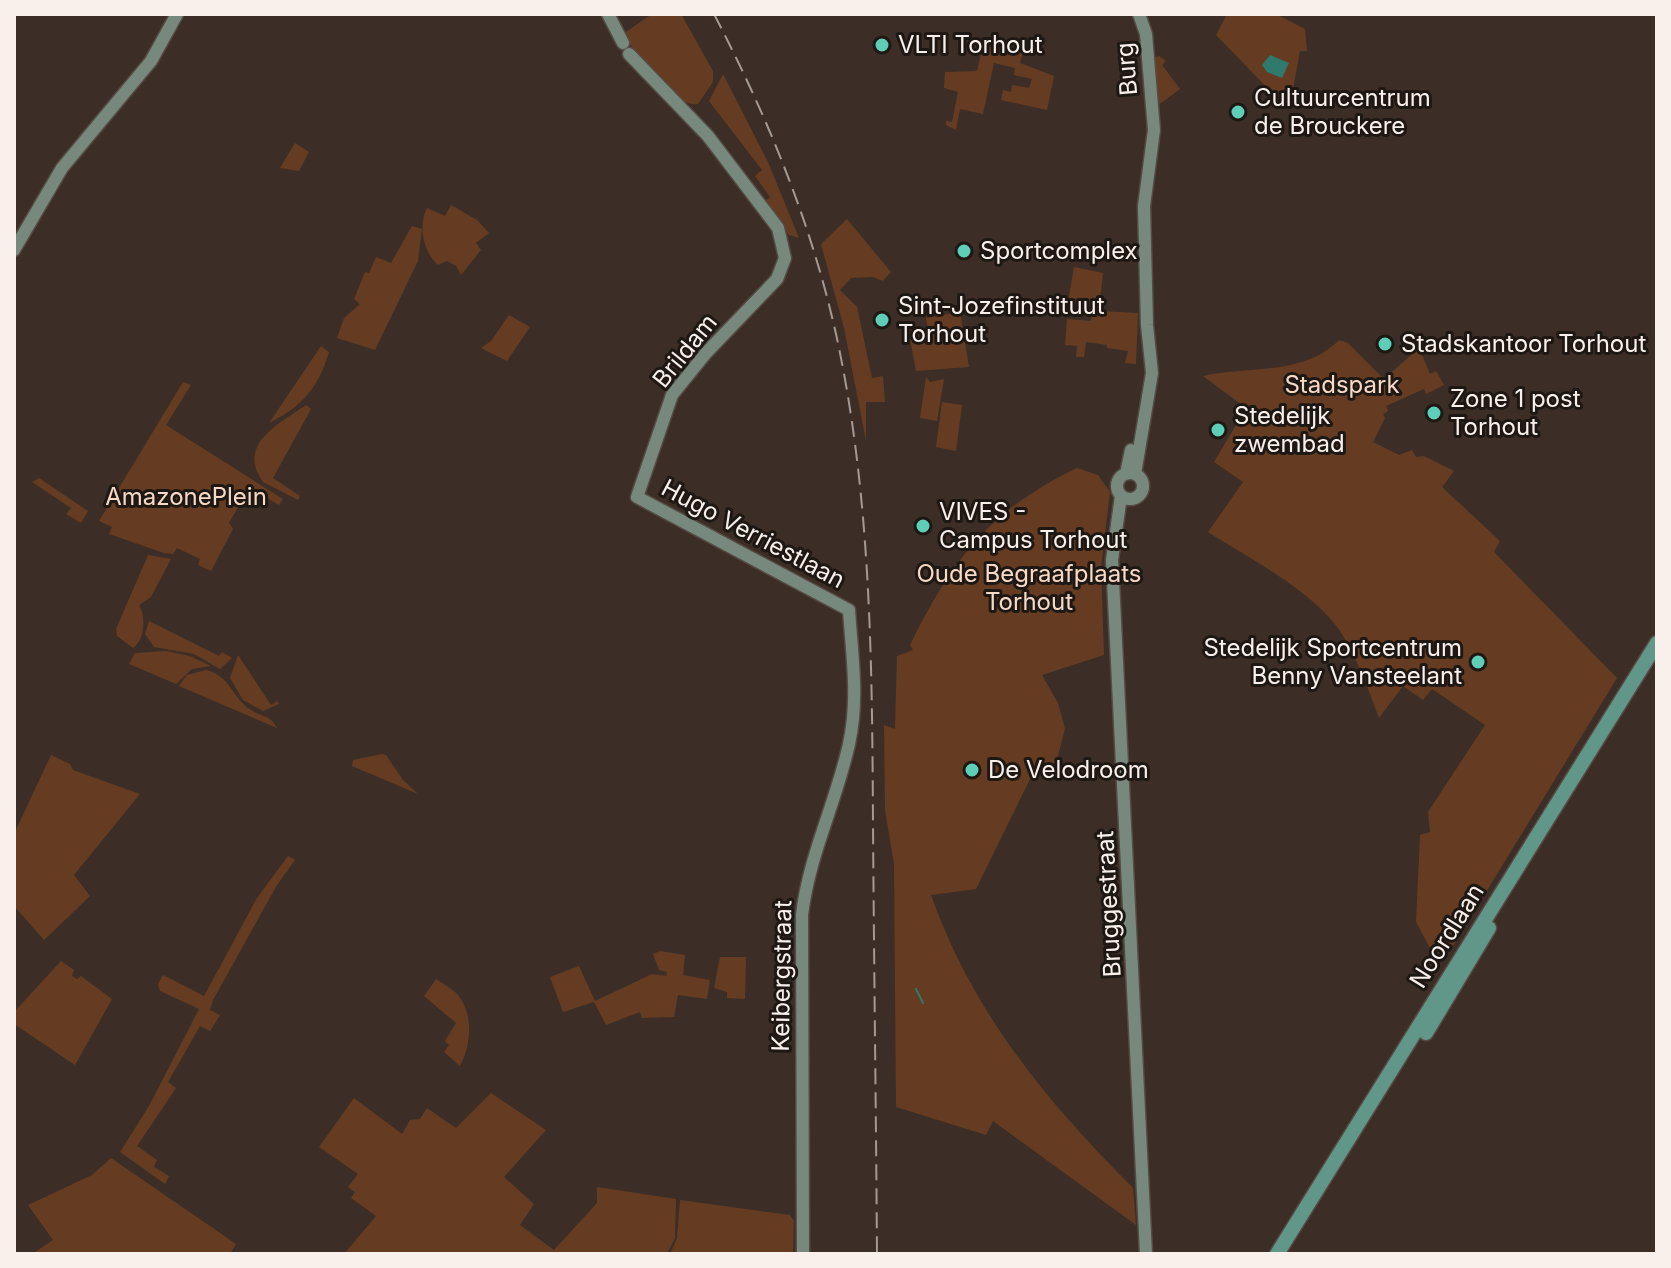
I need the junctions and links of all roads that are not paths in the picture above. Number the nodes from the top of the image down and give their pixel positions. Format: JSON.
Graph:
{"nodes":[{"id":1,"x":177,"y":14,"type":"edge"},
{"id":2,"x":608,"y":14,"type":"edge"},
{"id":3,"x":1139,"y":14,"type":"edge"},
{"id":4,"x":14,"y":250,"type":"edge"},
{"id":5,"x":1130,"y":474,"type":"junction"},
{"id":6,"x":637,"y":497,"type":"joint"},
{"id":7,"x":1125,"y":497,"type":"junction"},
{"id":8,"x":849,"y":610,"type":"joint"},
{"id":9,"x":1657,"y":643,"type":"edge"},
{"id":10,"x":1657,"y":660,"type":"edge"},
{"id":11,"x":803,"y":1254,"type":"edge"},
{"id":12,"x":1146,"y":1254,"type":"edge"},
{"id":13,"x":1277,"y":1254,"type":"edge"},
{"id":14,"x":1288,"y":1254,"type":"edge"}],
"edges":[{"from":1,"to":4,"type":"street"},
{"from":2,"to":6,"type":"street","name":"Brildam"},
{"from":3,"to":5,"type":"street","name":"Burg"},
{"from":5,"to":7,"type":"street"},
{"from":5,"to":7,"type":"street"},
{"from":6,"to":8,"type":"street","name":"Hugo Verriestlaan"},
{"from":7,"to":12,"type":"street","name":"Bruggestraat"},
{"from":8,"to":11,"type":"street","name":"Keibergstraat"},
{"from":9,"to":13,"type":"main road","name":"Noordlaan"},
{"from":10,"to":14,"type":"main road","name":"Noordlaan"}]}
